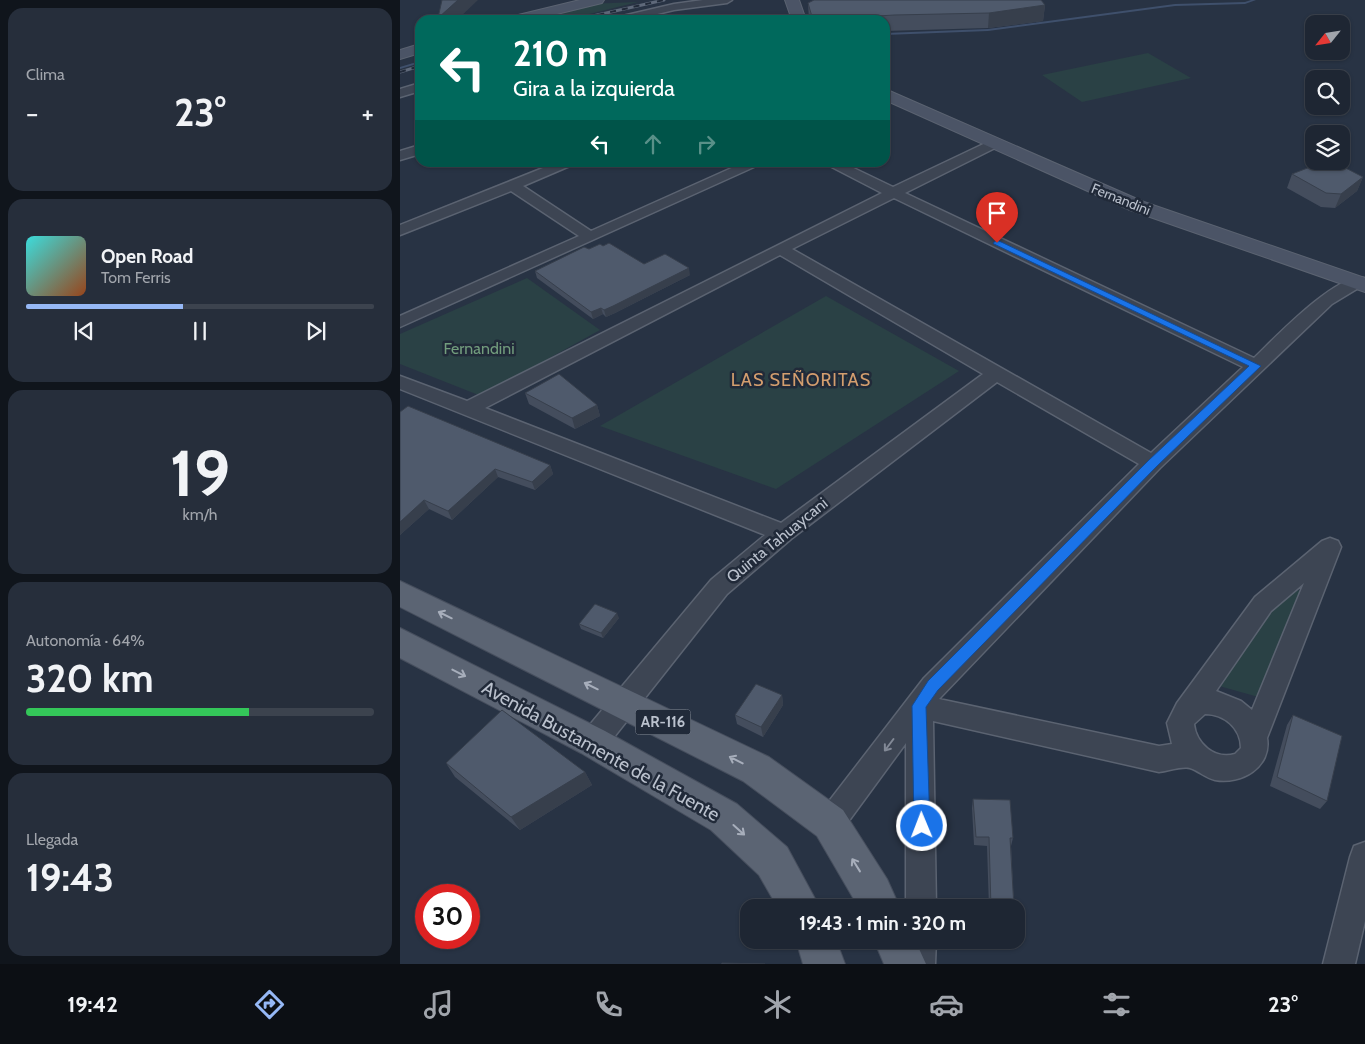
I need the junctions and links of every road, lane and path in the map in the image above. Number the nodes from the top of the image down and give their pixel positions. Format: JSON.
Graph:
{"nodes":[{"id":1,"x":597,"y":0,"type":"edge"},
{"id":2,"x":727,"y":0,"type":"edge"},
{"id":3,"x":792,"y":0,"type":"edge"},
{"id":4,"x":536,"y":15,"type":"edge"},
{"id":5,"x":640,"y":15,"type":"edge"},
{"id":6,"x":797,"y":15,"type":"edge"},
{"id":7,"x":415,"y":50,"type":"edge"},
{"id":8,"x":400,"y":54,"type":"edge"},
{"id":9,"x":415,"y":89,"type":"edge"},
{"id":10,"x":400,"y":94,"type":"edge"},
{"id":11,"x":890,"y":96,"type":"edge"},
{"id":12,"x":994,"y":144,"type":"junction"},
{"id":13,"x":415,"y":151,"type":"edge"},
{"id":14,"x":400,"y":156,"type":"edge"},
{"id":15,"x":560,"y":167,"type":"edge"},
{"id":16,"x":747,"y":167,"type":"edge"},
{"id":17,"x":839,"y":167,"type":"edge"},
{"id":18,"x":513,"y":186,"type":"junction"},
{"id":19,"x":894,"y":193,"type":"junction"},
{"id":20,"x":1137,"y":206,"type":"junction"},
{"id":21,"x":400,"y":230,"type":"edge"},
{"id":22,"x":590,"y":237,"type":"junction"},
{"id":23,"x":780,"y":249,"type":"junction"},
{"id":24,"x":1361,"y":284,"type":"edge"},
{"id":25,"x":1335,"y":293,"type":"junction"},
{"id":26,"x":400,"y":322,"type":"edge"},
{"id":27,"x":1256,"y":366,"type":"junction"},
{"id":28,"x":996,"y":373,"type":"junction"},
{"id":29,"x":400,"y":382,"type":"edge"},
{"id":30,"x":468,"y":409,"type":"junction"},
{"id":31,"x":1153,"y":463,"type":"junction"},
{"id":32,"x":783,"y":533,"type":"junction"},
{"id":33,"x":400,"y":593,"type":"edge"},
{"id":34,"x":400,"y":642,"type":"edge"},
{"id":35,"x":626,"y":703,"type":"junction"},
{"id":36,"x":919,"y":706,"type":"junction"},
{"id":37,"x":1191,"y":706,"type":"junction"},
{"id":38,"x":1254,"y":738,"type":"junction"},
{"id":39,"x":592,"y":742,"type":"junction"},
{"id":40,"x":1193,"y":754,"type":"junction"},
{"id":41,"x":830,"y":823,"type":"junction"},
{"id":42,"x":1365,"y":857,"type":"edge"},
{"id":43,"x":795,"y":899,"type":"edge"},
{"id":44,"x":876,"y":899,"type":"edge"},
{"id":45,"x":921,"y":899,"type":"edge"},
{"id":46,"x":819,"y":949,"type":"edge"},
{"id":47,"x":898,"y":949,"type":"edge"},
{"id":48,"x":920,"y":949,"type":"edge"},
{"id":49,"x":824,"y":964,"type":"edge"},
{"id":50,"x":905,"y":964,"type":"edge"},
{"id":51,"x":919,"y":964,"type":"edge"},
{"id":52,"x":1339,"y":964,"type":"edge"}],
"edges":[{"from":1,"to":4,"type":"street"},
{"from":2,"to":5,"type":"street"},
{"from":3,"to":6,"type":"street"},
{"from":7,"to":8,"type":"street"},
{"from":9,"to":10,"type":"street"},
{"from":11,"to":12,"type":"street","name":"Fernandini"},
{"from":12,"to":19,"type":"street"},
{"from":12,"to":20,"type":"street","name":"Fernandini"},
{"from":13,"to":14,"type":"street"},
{"from":15,"to":18,"type":"street"},
{"from":16,"to":22,"type":"street"},
{"from":17,"to":19,"type":"street"},
{"from":18,"to":21,"type":"street"},
{"from":18,"to":22,"type":"street"},
{"from":19,"to":23,"type":"street"},
{"from":19,"to":27,"type":"street"},
{"from":20,"to":24,"type":"street","name":"Fernandini"},
{"from":20,"to":25,"type":"street"},
{"from":22,"to":26,"type":"street"},
{"from":23,"to":28,"type":"street"},
{"from":23,"to":30,"type":"street"},
{"from":24,"to":25,"type":"street"},
{"from":25,"to":27,"type":"street"},
{"from":27,"to":31,"type":"street"},
{"from":28,"to":31,"type":"street"},
{"from":28,"to":32,"type":"street","name":"Quinta Tahuaycani"},
{"from":29,"to":30,"type":"street"},
{"from":30,"to":32,"type":"street"},
{"from":31,"to":36,"type":"street"},
{"from":32,"to":35,"type":"street","name":"Quinta Tahuaycani"},
{"from":35,"to":33,"type":"main road","number":"AR-116","one_way":true},
{"from":34,"to":39,"type":"main road","name":"Avenida Bustamente de la Fuente","one_way":true},
{"from":35,"to":39,"type":"street","name":"Quinta Tahuaycani"},
{"from":41,"to":35,"type":"main road","number":"AR-116","one_way":true},
{"from":36,"to":40,"type":"street"},
{"from":36,"to":41,"type":"street","one_way":true},
{"from":36,"to":45,"type":"street"},
{"from":37,"to":38,"type":"street"},
{"from":37,"to":38,"type":"street"},
{"from":37,"to":40,"type":"street"},
{"from":38,"to":40,"type":"street"},
{"from":39,"to":43,"type":"main road","name":"Avenida Bustamente de la Fuente","one_way":true},
{"from":44,"to":41,"type":"main road","number":"AR-116","one_way":true},
{"from":42,"to":52,"type":"street"},
{"from":46,"to":49,"type":"main road"},
{"from":47,"to":50,"type":"main road"},
{"from":48,"to":51,"type":"street"}]}
